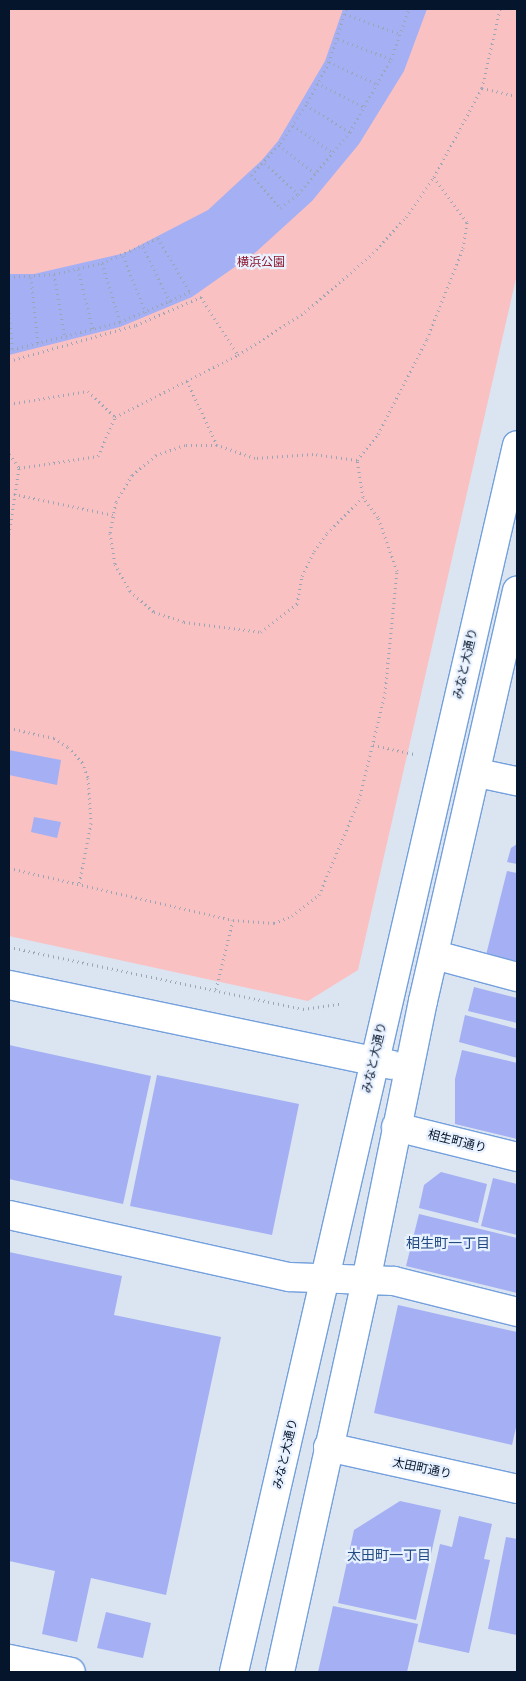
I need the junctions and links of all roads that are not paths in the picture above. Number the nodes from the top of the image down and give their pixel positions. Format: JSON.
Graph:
{"nodes":[{"id":1,"x":517,"y":445,"type":"edge"},
{"id":2,"x":516,"y":599,"type":"edge"},
{"id":3,"x":478,"y":773,"type":"junction"},
{"id":4,"x":517,"y":781,"type":"edge"},
{"id":5,"x":435,"y":955,"type":"junction"},
{"id":6,"x":517,"y":977,"type":"edge"},
{"id":7,"x":9,"y":985,"type":"edge"},
{"id":8,"x":374,"y":1062,"type":"junction"},
{"id":9,"x":408,"y":1069,"type":"junction"},
{"id":10,"x":396,"y":1127,"type":"junction"},
{"id":11,"x":517,"y":1158,"type":"edge"},
{"id":12,"x":9,"y":1215,"type":"edge"},
{"id":13,"x":327,"y":1278,"type":"junction"},
{"id":14,"x":366,"y":1281,"type":"junction"},
{"id":15,"x":517,"y":1312,"type":"edge"},
{"id":16,"x":328,"y":1447,"type":"junction"},
{"id":17,"x":517,"y":1489,"type":"edge"},
{"id":18,"x":9,"y":1659,"type":"edge"},
{"id":19,"x":71,"y":1672,"type":"edge"},
{"id":20,"x":234,"y":1672,"type":"edge"},
{"id":21,"x":280,"y":1672,"type":"edge"}],
"edges":[{"from":1,"to":8,"type":"street","name":"みなと大通り"},
{"from":2,"to":3,"type":"street"},
{"from":3,"to":4,"type":"street"},
{"from":3,"to":5,"type":"street"},
{"from":5,"to":6,"type":"street"},
{"from":5,"to":9,"type":"street"},
{"from":7,"to":8,"type":"street"},
{"from":8,"to":9,"type":"street"},
{"from":8,"to":13,"type":"street","name":"みなと大通り"},
{"from":9,"to":10,"type":"street"},
{"from":10,"to":11,"type":"street","name":"相生町通り"},
{"from":10,"to":14,"type":"street"},
{"from":12,"to":13,"type":"street"},
{"from":13,"to":14,"type":"street"},
{"from":13,"to":20,"type":"street","name":"みなと大通り"},
{"from":14,"to":15,"type":"street"},
{"from":14,"to":16,"type":"street"},
{"from":16,"to":17,"type":"street","name":"太田町通り"},
{"from":16,"to":21,"type":"street"},
{"from":18,"to":19,"type":"street"}]}
